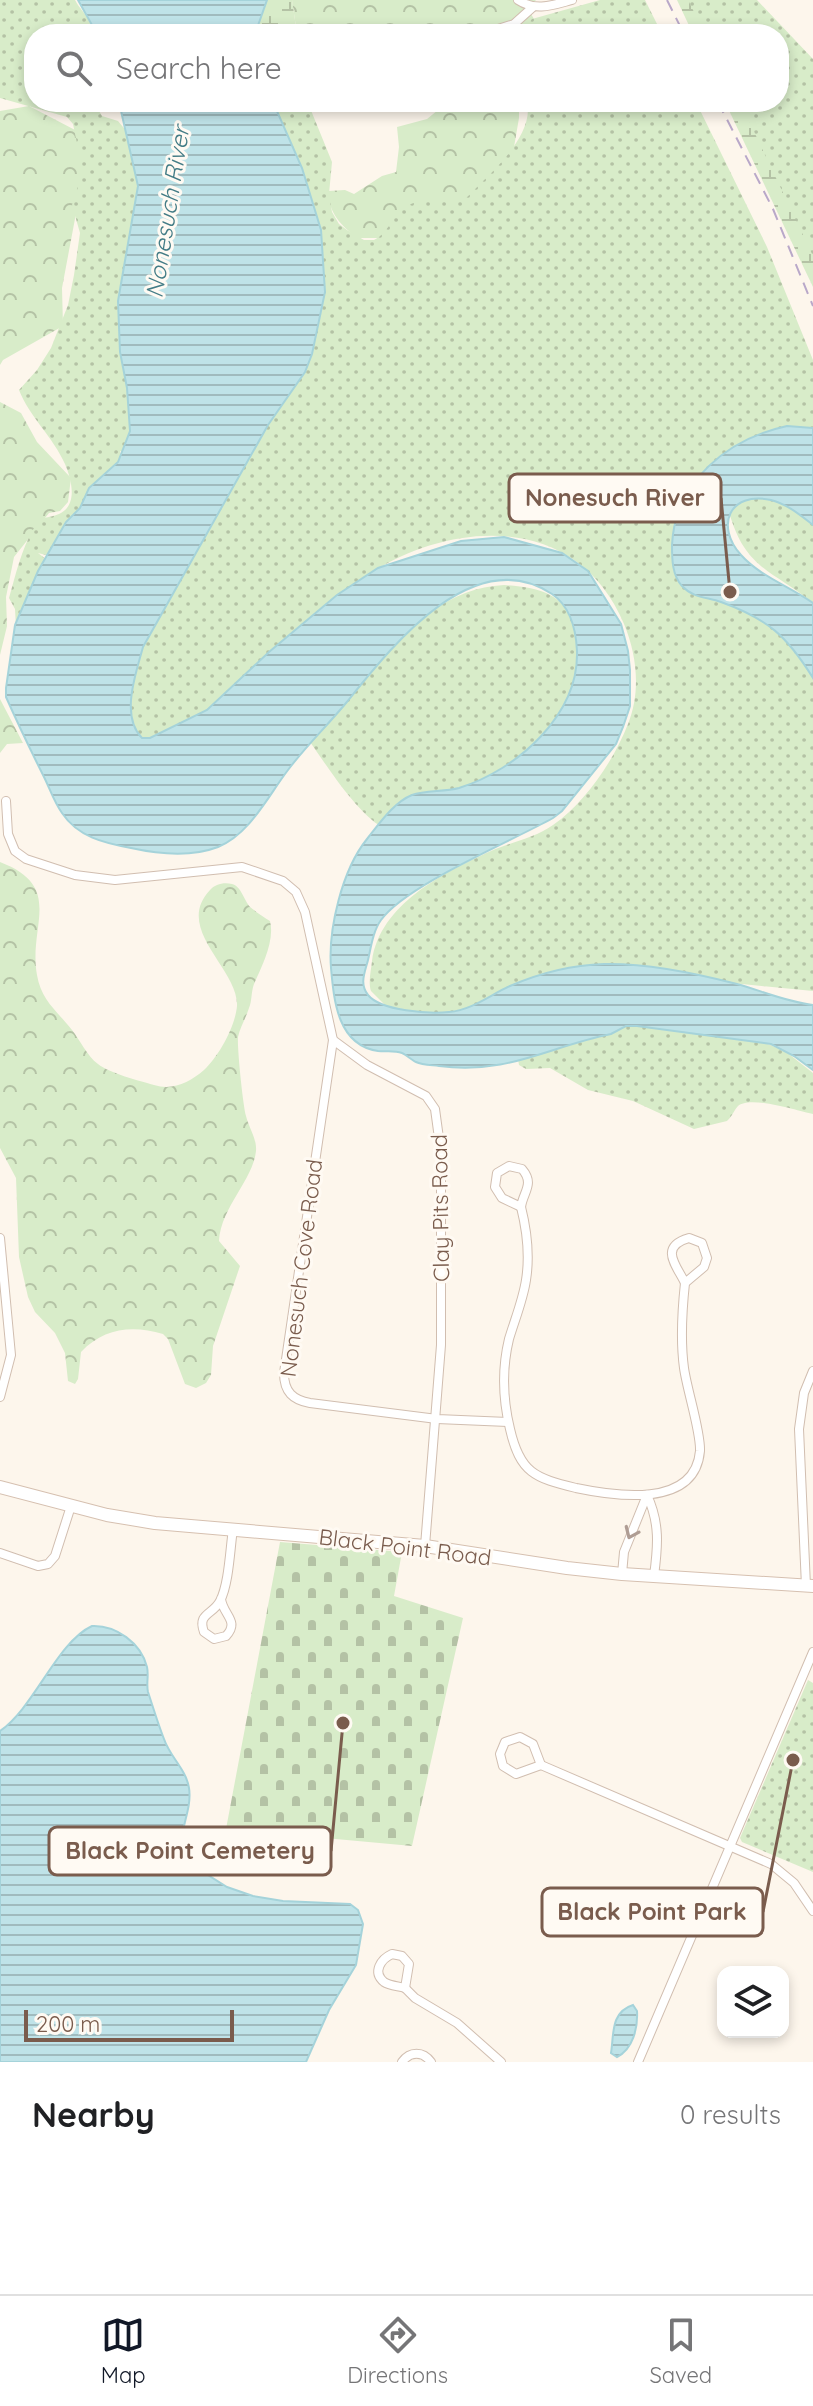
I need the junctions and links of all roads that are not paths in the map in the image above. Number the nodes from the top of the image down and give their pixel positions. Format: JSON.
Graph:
{"nodes":[{"id":1,"x":518,"y":0,"type":"edge"},
{"id":2,"x":572,"y":0,"type":"edge"},
{"id":3,"x":533,"y":7,"type":"junction"},
{"id":4,"x":514,"y":24,"type":"edge"},
{"id":5,"x":6,"y":801,"type":"dead end"},
{"id":6,"x":333,"y":1040,"type":"junction"},
{"id":7,"x":521,"y":1207,"type":"junction"},
{"id":8,"x":0,"y":1238,"type":"edge"},
{"id":9,"x":685,"y":1283,"type":"junction"},
{"id":10,"x":813,"y":1371,"type":"edge"},
{"id":11,"x":0,"y":1397,"type":"edge"},
{"id":12,"x":437,"y":1419,"type":"junction"},
{"id":13,"x":508,"y":1422,"type":"junction"},
{"id":14,"x":0,"y":1487,"type":"edge"},
{"id":15,"x":647,"y":1495,"type":"junction"},
{"id":16,"x":71,"y":1506,"type":"junction"},
{"id":17,"x":233,"y":1529,"type":"junction"},
{"id":18,"x":425,"y":1546,"type":"junction"},
{"id":19,"x":0,"y":1553,"type":"edge"},
{"id":20,"x":622,"y":1574,"type":"junction"},
{"id":21,"x":654,"y":1576,"type":"junction"},
{"id":22,"x":809,"y":1586,"type":"edge"},
{"id":23,"x":221,"y":1599,"type":"junction"},
{"id":24,"x":813,"y":1652,"type":"edge"},
{"id":25,"x":541,"y":1765,"type":"junction"},
{"id":26,"x":729,"y":1846,"type":"junction"},
{"id":27,"x":813,"y":1911,"type":"edge"},
{"id":28,"x":405,"y":1988,"type":"junction"},
{"id":29,"x":402,"y":2062,"type":"edge"},
{"id":30,"x":431,"y":2062,"type":"edge"},
{"id":31,"x":501,"y":2062,"type":"edge"},
{"id":32,"x":638,"y":2062,"type":"edge"}],
"edges":[{"from":1,"to":3,"type":"street"},
{"from":2,"to":3,"type":"street"},
{"from":3,"to":4,"type":"street"},
{"from":5,"to":6,"type":"street"},
{"from":6,"to":12,"type":"street","name":"Clay Pits Road"},
{"from":6,"to":12,"type":"street","name":"Nonesuch Cove Road"},
{"from":7,"to":7,"type":"street"},
{"from":7,"to":13,"type":"street"},
{"from":8,"to":11,"type":"street"},
{"from":9,"to":9,"type":"street"},
{"from":9,"to":15,"type":"street"},
{"from":10,"to":22,"type":"street"},
{"from":12,"to":13,"type":"street"},
{"from":12,"to":18,"type":"street","name":"Clay Pits Road"},
{"from":13,"to":15,"type":"street"},
{"from":14,"to":16,"type":"main road","name":"Black Point Road"},
{"from":15,"to":20,"type":"street","one_way":true},
{"from":15,"to":21,"type":"street"},
{"from":16,"to":17,"type":"main road","name":"Black Point Road"},
{"from":16,"to":19,"type":"street"},
{"from":17,"to":18,"type":"main road","name":"Black Point Road"},
{"from":17,"to":23,"type":"street"},
{"from":18,"to":20,"type":"main road","name":"Black Point Road"},
{"from":20,"to":21,"type":"main road","name":"Black Point Road"},
{"from":21,"to":22,"type":"main road","name":"Black Point Road"},
{"from":23,"to":23,"type":"street"},
{"from":24,"to":26,"type":"street"},
{"from":25,"to":25,"type":"street"},
{"from":25,"to":26,"type":"street"},
{"from":26,"to":27,"type":"street"},
{"from":26,"to":32,"type":"street"},
{"from":28,"to":28,"type":"street"},
{"from":28,"to":31,"type":"street"},
{"from":29,"to":30,"type":"street"}]}
